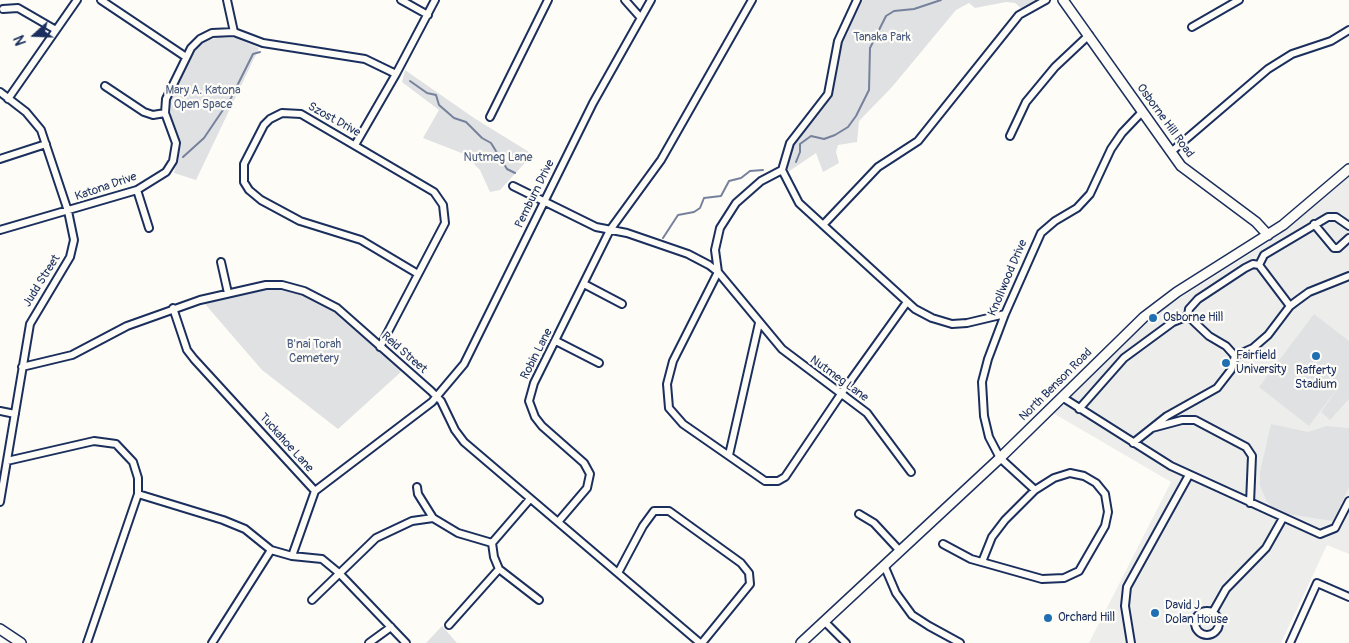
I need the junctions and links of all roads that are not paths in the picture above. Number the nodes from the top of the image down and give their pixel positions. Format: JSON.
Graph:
{"nodes":[{"id":1,"x":77,"y":0,"type":"edge"},
{"id":2,"x":101,"y":0,"type":"edge"},
{"id":3,"x":227,"y":0,"type":"edge"},
{"id":4,"x":401,"y":0,"type":"edge"},
{"id":5,"x":435,"y":0,"type":"edge"},
{"id":6,"x":548,"y":0,"type":"edge"},
{"id":7,"x":625,"y":0,"type":"edge"},
{"id":8,"x":651,"y":0,"type":"edge"},
{"id":9,"x":752,"y":0,"type":"edge"},
{"id":10,"x":858,"y":0,"type":"edge"},
{"id":11,"x":1046,"y":0,"type":"edge"},
{"id":12,"x":1063,"y":0,"type":"edge"},
{"id":13,"x":1239,"y":0,"type":"edge"},
{"id":14,"x":3,"y":9,"type":"dead end"},
{"id":15,"x":428,"y":14,"type":"junction"},
{"id":16,"x":641,"y":18,"type":"junction"},
{"id":17,"x":1192,"y":27,"type":"dead end"},
{"id":18,"x":56,"y":30,"type":"junction"},
{"id":19,"x":1349,"y":30,"type":"edge"},
{"id":20,"x":234,"y":32,"type":"junction"},
{"id":21,"x":1088,"y":35,"type":"junction"},
{"id":22,"x":186,"y":57,"type":"junction"},
{"id":23,"x":396,"y":74,"type":"junction"},
{"id":24,"x":105,"y":86,"type":"dead end"},
{"id":25,"x":0,"y":92,"type":"edge"},
{"id":26,"x":8,"y":99,"type":"junction"},
{"id":27,"x":1142,"y":112,"type":"junction"},
{"id":28,"x":165,"y":113,"type":"junction"},
{"id":29,"x":490,"y":116,"type":"dead end"},
{"id":30,"x":1010,"y":136,"type":"dead end"},
{"id":31,"x":46,"y":144,"type":"junction"},
{"id":32,"x":355,"y":145,"type":"junction"},
{"id":33,"x":1171,"y":152,"type":"junction"},
{"id":34,"x":0,"y":159,"type":"edge"},
{"id":35,"x":1349,"y":169,"type":"edge"},
{"id":36,"x":782,"y":170,"type":"junction"},
{"id":37,"x":513,"y":186,"type":"dead end"},
{"id":38,"x":137,"y":190,"type":"junction"},
{"id":39,"x":544,"y":203,"type":"junction"},
{"id":40,"x":68,"y":212,"type":"junction"},
{"id":41,"x":1314,"y":224,"type":"junction"},
{"id":42,"x":823,"y":225,"type":"junction"},
{"id":43,"x":1349,"y":226,"type":"edge"},
{"id":44,"x":148,"y":228,"type":"dead end"},
{"id":45,"x":0,"y":230,"type":"edge"},
{"id":46,"x":610,"y":230,"type":"junction"},
{"id":47,"x":1268,"y":235,"type":"junction"},
{"id":48,"x":1349,"y":238,"type":"edge"},
{"id":49,"x":221,"y":262,"type":"dead end"},
{"id":50,"x":1259,"y":264,"type":"junction"},
{"id":51,"x":718,"y":272,"type":"junction"},
{"id":52,"x":418,"y":274,"type":"junction"},
{"id":53,"x":1349,"y":276,"type":"edge"},
{"id":54,"x":584,"y":284,"type":"junction"},
{"id":55,"x":228,"y":293,"type":"junction"},
{"id":56,"x":907,"y":302,"type":"junction"},
{"id":57,"x":622,"y":304,"type":"dead end"},
{"id":58,"x":1290,"y":306,"type":"junction"},
{"id":59,"x":173,"y":308,"type":"junction"},
{"id":60,"x":1005,"y":314,"type":"junction"},
{"id":61,"x":1188,"y":316,"type":"junction"},
{"id":62,"x":759,"y":323,"type":"junction"},
{"id":63,"x":556,"y":341,"type":"junction"},
{"id":64,"x":380,"y":347,"type":"junction"},
{"id":65,"x":1235,"y":356,"type":"junction"},
{"id":66,"x":599,"y":363,"type":"dead end"},
{"id":67,"x":22,"y":367,"type":"junction"},
{"id":68,"x":841,"y":394,"type":"junction"},
{"id":69,"x":437,"y":396,"type":"junction"},
{"id":70,"x":1062,"y":397,"type":"junction"},
{"id":71,"x":1079,"y":409,"type":"junction"},
{"id":72,"x":0,"y":410,"type":"edge"},
{"id":73,"x":15,"y":414,"type":"junction"},
{"id":74,"x":1152,"y":428,"type":"junction"},
{"id":75,"x":1133,"y":443,"type":"junction"},
{"id":76,"x":730,"y":454,"type":"junction"},
{"id":77,"x":1000,"y":458,"type":"junction"},
{"id":78,"x":7,"y":461,"type":"junction"},
{"id":79,"x":911,"y":472,"type":"dead end"},
{"id":80,"x":1189,"y":475,"type":"junction"},
{"id":81,"x":417,"y":488,"type":"dead end"},
{"id":82,"x":1035,"y":490,"type":"junction"},
{"id":83,"x":315,"y":491,"type":"junction"},
{"id":84,"x":138,"y":494,"type":"junction"},
{"id":85,"x":530,"y":499,"type":"junction"},
{"id":86,"x":1349,"y":501,"type":"edge"},
{"id":87,"x":0,"y":502,"type":"edge"},
{"id":88,"x":1250,"y":503,"type":"junction"},
{"id":89,"x":859,"y":514,"type":"dead end"},
{"id":90,"x":433,"y":518,"type":"junction"},
{"id":91,"x":1283,"y":518,"type":"junction"},
{"id":92,"x":558,"y":522,"type":"junction"},
{"id":93,"x":492,"y":542,"type":"junction"},
{"id":94,"x":943,"y":544,"type":"dead end"},
{"id":95,"x":272,"y":550,"type":"junction"},
{"id":96,"x":900,"y":550,"type":"junction"},
{"id":97,"x":292,"y":556,"type":"junction"},
{"id":98,"x":982,"y":562,"type":"junction"},
{"id":99,"x":884,"y":565,"type":"junction"},
{"id":100,"x":499,"y":569,"type":"junction"},
{"id":101,"x":339,"y":573,"type":"junction"},
{"id":102,"x":618,"y":573,"type":"junction"},
{"id":103,"x":1349,"y":597,"type":"edge"},
{"id":104,"x":312,"y":600,"type":"dead end"},
{"id":105,"x":539,"y":600,"type":"dead end"},
{"id":106,"x":1213,"y":612,"type":"dead end"},
{"id":107,"x":824,"y":620,"type":"junction"},
{"id":108,"x":449,"y":624,"type":"dead end"},
{"id":109,"x":391,"y":627,"type":"junction"},
{"id":110,"x":0,"y":629,"type":"edge"},
{"id":111,"x":21,"y":643,"type":"edge"},
{"id":112,"x":87,"y":643,"type":"edge"},
{"id":113,"x":212,"y":643,"type":"edge"},
{"id":114,"x":369,"y":643,"type":"edge"},
{"id":115,"x":406,"y":643,"type":"edge"},
{"id":116,"x":701,"y":643,"type":"edge"},
{"id":117,"x":801,"y":643,"type":"edge"},
{"id":118,"x":846,"y":643,"type":"edge"},
{"id":119,"x":960,"y":643,"type":"edge"},
{"id":120,"x":1131,"y":643,"type":"edge"},
{"id":121,"x":1290,"y":643,"type":"edge"}],
"edges":[{"from":1,"to":18,"type":"street"},
{"from":2,"to":22,"type":"street"},
{"from":3,"to":20,"type":"street"},
{"from":4,"to":15,"type":"street"},
{"from":5,"to":15,"type":"street"},
{"from":6,"to":29,"type":"street"},
{"from":7,"to":16,"type":"street"},
{"from":8,"to":16,"type":"street","name":"Pemburn Drive"},
{"from":9,"to":46,"type":"street","name":"Robin Lane"},
{"from":10,"to":36,"type":"street"},
{"from":11,"to":42,"type":"street"},
{"from":12,"to":21,"type":"main road","name":"Osborne Hill Road"},
{"from":13,"to":17,"type":"street"},
{"from":14,"to":18,"type":"street"},
{"from":15,"to":23,"type":"street"},
{"from":16,"to":39,"type":"street","name":"Pemburn Drive"},
{"from":18,"to":26,"type":"street"},
{"from":19,"to":33,"type":"street"},
{"from":20,"to":22,"type":"street"},
{"from":20,"to":23,"type":"street"},
{"from":21,"to":27,"type":"main road","name":"Osborne Hill Road"},
{"from":21,"to":30,"type":"street"},
{"from":22,"to":28,"type":"street"},
{"from":23,"to":32,"type":"street"},
{"from":24,"to":28,"type":"street"},
{"from":25,"to":26,"type":"street","name":"Judd Street"},
{"from":26,"to":31,"type":"street","name":"Judd Street"},
{"from":27,"to":33,"type":"main road","name":"Osborne Hill Road"},
{"from":27,"to":60,"type":"street","name":"Knollwood Drive"},
{"from":28,"to":38,"type":"street","name":"Katona Drive"},
{"from":31,"to":34,"type":"street"},
{"from":31,"to":40,"type":"street","name":"Judd Street"},
{"from":32,"to":52,"type":"street","name":"Szost Drive"},
{"from":32,"to":52,"type":"street","name":"Szost Drive"},
{"from":33,"to":47,"type":"main road","name":"Osborne Hill Road"},
{"from":35,"to":47,"type":"main road","name":"North Benson Road"},
{"from":36,"to":42,"type":"street"},
{"from":36,"to":51,"type":"street"},
{"from":37,"to":39,"type":"street","name":"Nutmeg Lane"},
{"from":38,"to":40,"type":"street","name":"Katona Drive"},
{"from":38,"to":44,"type":"street"},
{"from":39,"to":46,"type":"street","name":"Nutmeg Lane"},
{"from":39,"to":69,"type":"street","name":"Pemburn Drive"},
{"from":40,"to":45,"type":"street","name":"Katona Drive"},
{"from":40,"to":67,"type":"street","name":"Judd Street"},
{"from":41,"to":43,"type":"street"},
{"from":41,"to":48,"type":"street"},
{"from":41,"to":50,"type":"street"},
{"from":42,"to":56,"type":"street"},
{"from":46,"to":51,"type":"street","name":"Nutmeg Lane"},
{"from":46,"to":54,"type":"street","name":"Robin Lane"},
{"from":47,"to":70,"type":"main road","name":"North Benson Road"},
{"from":49,"to":55,"type":"street"},
{"from":50,"to":58,"type":"street"},
{"from":50,"to":61,"type":"street"},
{"from":51,"to":62,"type":"street","name":"Nutmeg Lane"},
{"from":51,"to":76,"type":"street"},
{"from":52,"to":64,"type":"street","name":"Szost Drive"},
{"from":53,"to":58,"type":"street"},
{"from":54,"to":57,"type":"street"},
{"from":54,"to":63,"type":"street","name":"Robin Lane"},
{"from":55,"to":59,"type":"street","name":"Reid Street"},
{"from":55,"to":64,"type":"street","name":"Reid Street"},
{"from":56,"to":60,"type":"street"},
{"from":56,"to":68,"type":"street"},
{"from":58,"to":65,"type":"street"},
{"from":59,"to":67,"type":"street","name":"Reid Street"},
{"from":59,"to":83,"type":"street","name":"Tuckahoe Lane"},
{"from":60,"to":77,"type":"street","name":"Knollwood Drive"},
{"from":61,"to":65,"type":"street"},
{"from":61,"to":71,"type":"street"},
{"from":62,"to":68,"type":"street","name":"Nutmeg Lane"},
{"from":62,"to":76,"type":"street"},
{"from":63,"to":66,"type":"street"},
{"from":63,"to":92,"type":"street","name":"Robin Lane"},
{"from":64,"to":69,"type":"street","name":"Reid Street"},
{"from":65,"to":74,"type":"street"},
{"from":67,"to":73,"type":"street","name":"Judd Street"},
{"from":68,"to":76,"type":"street"},
{"from":68,"to":79,"type":"street","name":"Nutmeg Lane"},
{"from":69,"to":83,"type":"street","name":"Tuckahoe Lane"},
{"from":69,"to":85,"type":"street","name":"Reid Street"},
{"from":70,"to":71,"type":"street"},
{"from":70,"to":77,"type":"main road","name":"North Benson Road"},
{"from":71,"to":75,"type":"street"},
{"from":72,"to":73,"type":"street"},
{"from":73,"to":78,"type":"street","name":"Judd Street"},
{"from":74,"to":75,"type":"street"},
{"from":74,"to":88,"type":"street"},
{"from":75,"to":80,"type":"street"},
{"from":77,"to":82,"type":"street"},
{"from":77,"to":96,"type":"main road","name":"North Benson Road"},
{"from":78,"to":84,"type":"street"},
{"from":78,"to":87,"type":"street","name":"Judd Street"},
{"from":80,"to":88,"type":"street"},
{"from":80,"to":120,"type":"street"},
{"from":81,"to":90,"type":"street"},
{"from":82,"to":98,"type":"street"},
{"from":82,"to":98,"type":"street"},
{"from":83,"to":97,"type":"street"},
{"from":84,"to":95,"type":"street"},
{"from":84,"to":112,"type":"street"},
{"from":85,"to":92,"type":"street","name":"Reid Street"},
{"from":85,"to":93,"type":"street"},
{"from":86,"to":91,"type":"street"},
{"from":88,"to":91,"type":"street"},
{"from":89,"to":96,"type":"street"},
{"from":90,"to":93,"type":"street"},
{"from":90,"to":101,"type":"street"},
{"from":91,"to":106,"type":"street"},
{"from":92,"to":102,"type":"street","name":"Reid Street"},
{"from":93,"to":100,"type":"street"},
{"from":94,"to":98,"type":"street"},
{"from":95,"to":97,"type":"street"},
{"from":95,"to":113,"type":"street"},
{"from":96,"to":99,"type":"main road","name":"North Benson Road"},
{"from":97,"to":101,"type":"street"},
{"from":99,"to":107,"type":"main road","name":"North Benson Road"},
{"from":99,"to":119,"type":"street"},
{"from":100,"to":105,"type":"street"},
{"from":100,"to":108,"type":"street"},
{"from":101,"to":104,"type":"street"},
{"from":101,"to":109,"type":"street"},
{"from":102,"to":116,"type":"street","name":"Reid Street"},
{"from":102,"to":116,"type":"street"},
{"from":103,"to":121,"type":"street"},
{"from":107,"to":117,"type":"main road","name":"North Benson Road"},
{"from":107,"to":118,"type":"street"},
{"from":109,"to":114,"type":"street"},
{"from":109,"to":115,"type":"street"},
{"from":110,"to":111,"type":"main road"}]}
